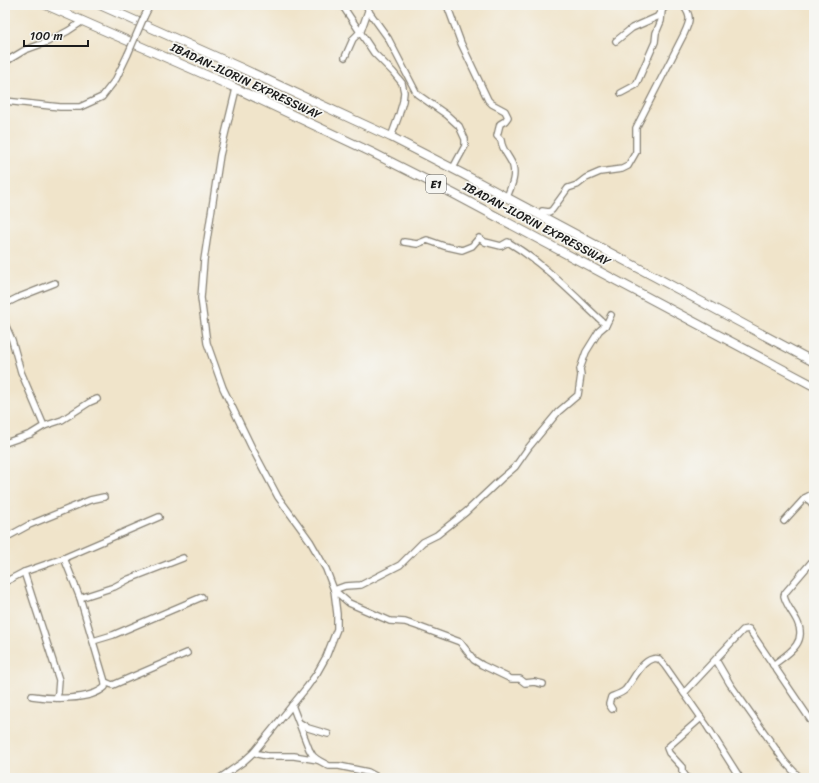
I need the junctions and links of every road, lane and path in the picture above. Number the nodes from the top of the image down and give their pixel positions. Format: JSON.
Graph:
{"nodes":[{"id":1,"x":46,"y":5,"type":"edge"},
{"id":2,"x":100,"y":5,"type":"edge"},
{"id":3,"x":150,"y":5,"type":"edge"},
{"id":4,"x":342,"y":5,"type":"edge"},
{"id":5,"x":447,"y":5,"type":"edge"},
{"id":6,"x":668,"y":5,"type":"edge"},
{"id":7,"x":684,"y":5,"type":"edge"},
{"id":8,"x":367,"y":8,"type":"edge"},
{"id":9,"x":662,"y":10,"type":"junction"},
{"id":10,"x":83,"y":21,"type":"junction"},
{"id":11,"x":360,"y":32,"type":"junction"},
{"id":12,"x":616,"y":41,"type":"dead end"},
{"id":13,"x":345,"y":57,"type":"dead end"},
{"id":14,"x":5,"y":62,"type":"edge"},
{"id":15,"x":236,"y":88,"type":"junction"},
{"id":16,"x":621,"y":93,"type":"dead end"},
{"id":17,"x":5,"y":101,"type":"edge"},
{"id":18,"x":391,"y":137,"type":"junction"},
{"id":19,"x":453,"y":168,"type":"junction"},
{"id":20,"x":507,"y":197,"type":"junction"},
{"id":21,"x":540,"y":215,"type":"junction"},
{"id":22,"x":404,"y":242,"type":"dead end"},
{"id":23,"x":55,"y":283,"type":"dead end"},
{"id":24,"x":5,"y":304,"type":"edge"},
{"id":25,"x":611,"y":315,"type":"dead end"},
{"id":26,"x":5,"y":324,"type":"edge"},
{"id":27,"x":606,"y":325,"type":"junction"},
{"id":28,"x":814,"y":362,"type":"edge"},
{"id":29,"x":814,"y":386,"type":"edge"},
{"id":30,"x":97,"y":399,"type":"dead end"},
{"id":31,"x":44,"y":426,"type":"junction"},
{"id":32,"x":5,"y":442,"type":"edge"},
{"id":33,"x":814,"y":493,"type":"edge"},
{"id":34,"x":104,"y":497,"type":"dead end"},
{"id":35,"x":805,"y":498,"type":"junction"},
{"id":36,"x":814,"y":506,"type":"edge"},
{"id":37,"x":159,"y":517,"type":"dead end"},
{"id":38,"x":784,"y":521,"type":"dead end"},
{"id":39,"x":5,"y":538,"type":"edge"},
{"id":40,"x":64,"y":558,"type":"junction"},
{"id":41,"x":183,"y":558,"type":"dead end"},
{"id":42,"x":814,"y":559,"type":"edge"},
{"id":43,"x":24,"y":572,"type":"junction"},
{"id":44,"x":5,"y":582,"type":"edge"},
{"id":45,"x":334,"y":590,"type":"junction"},
{"id":46,"x":202,"y":597,"type":"dead end"},
{"id":47,"x":80,"y":598,"type":"junction"},
{"id":48,"x":93,"y":641,"type":"junction"},
{"id":49,"x":187,"y":653,"type":"dead end"},
{"id":50,"x":716,"y":660,"type":"junction"},
{"id":51,"x":772,"y":665,"type":"junction"},
{"id":52,"x":105,"y":682,"type":"junction"},
{"id":53,"x":543,"y":684,"type":"dead end"},
{"id":54,"x":684,"y":693,"type":"junction"},
{"id":55,"x":32,"y":696,"type":"dead end"},
{"id":56,"x":56,"y":698,"type":"junction"},
{"id":57,"x":292,"y":705,"type":"junction"},
{"id":58,"x":612,"y":709,"type":"dead end"},
{"id":59,"x":701,"y":718,"type":"junction"},
{"id":60,"x":300,"y":723,"type":"junction"},
{"id":61,"x":814,"y":724,"type":"edge"},
{"id":62,"x":328,"y":734,"type":"dead end"},
{"id":63,"x":254,"y":752,"type":"junction"},
{"id":64,"x":318,"y":760,"type":"junction"},
{"id":65,"x":220,"y":778,"type":"edge"},
{"id":66,"x":379,"y":778,"type":"edge"},
{"id":67,"x":687,"y":778,"type":"edge"},
{"id":68,"x":740,"y":778,"type":"edge"},
{"id":69,"x":800,"y":778,"type":"edge"}],
"edges":[{"from":1,"to":10,"type":"highway","name":"IBADAN-ILORIN EXPRESSWAY","number":"E1"},
{"from":2,"to":18,"type":"highway","name":"IBADAN-ILORIN EXPRESSWAY","number":"E1"},
{"from":3,"to":17,"type":"street","bridge":true},
{"from":4,"to":11,"type":"street"},
{"from":5,"to":20,"type":"street"},
{"from":6,"to":9,"type":"street"},
{"from":7,"to":21,"type":"street"},
{"from":8,"to":11,"type":"street"},
{"from":8,"to":19,"type":"street"},
{"from":9,"to":12,"type":"street"},
{"from":9,"to":16,"type":"street"},
{"from":10,"to":14,"type":"street"},
{"from":10,"to":15,"type":"highway","name":"IBADAN-ILORIN EXPRESSWAY","number":"E1"},
{"from":11,"to":13,"type":"street"},
{"from":11,"to":18,"type":"street"},
{"from":15,"to":29,"type":"highway","name":"IBADAN-ILORIN EXPRESSWAY","number":"E1"},
{"from":15,"to":45,"type":"street"},
{"from":18,"to":19,"type":"highway","name":"IBADAN-ILORIN EXPRESSWAY","number":"E1"},
{"from":19,"to":20,"type":"highway","name":"IBADAN-ILORIN EXPRESSWAY","number":"E1"},
{"from":20,"to":21,"type":"highway","name":"IBADAN-ILORIN EXPRESSWAY","number":"E1"},
{"from":21,"to":28,"type":"highway","name":"IBADAN-ILORIN EXPRESSWAY","number":"E1"},
{"from":22,"to":27,"type":"street"},
{"from":23,"to":24,"type":"street"},
{"from":25,"to":27,"type":"street"},
{"from":26,"to":31,"type":"street"},
{"from":27,"to":45,"type":"street"},
{"from":30,"to":31,"type":"street"},
{"from":31,"to":32,"type":"street"},
{"from":33,"to":35,"type":"street"},
{"from":34,"to":39,"type":"street"},
{"from":35,"to":36,"type":"street"},
{"from":35,"to":38,"type":"street"},
{"from":37,"to":40,"type":"street"},
{"from":40,"to":43,"type":"street"},
{"from":40,"to":47,"type":"street"},
{"from":41,"to":47,"type":"street"},
{"from":42,"to":51,"type":"street"},
{"from":43,"to":44,"type":"street"},
{"from":43,"to":56,"type":"street"},
{"from":45,"to":53,"type":"street"},
{"from":45,"to":57,"type":"street"},
{"from":46,"to":48,"type":"street"},
{"from":47,"to":48,"type":"street"},
{"from":48,"to":52,"type":"street"},
{"from":49,"to":52,"type":"street"},
{"from":50,"to":51,"type":"street"},
{"from":50,"to":54,"type":"street"},
{"from":50,"to":69,"type":"street"},
{"from":51,"to":61,"type":"street"},
{"from":52,"to":56,"type":"street"},
{"from":54,"to":58,"type":"street"},
{"from":54,"to":59,"type":"street"},
{"from":55,"to":56,"type":"street"},
{"from":57,"to":60,"type":"street"},
{"from":57,"to":63,"type":"street"},
{"from":59,"to":67,"type":"street"},
{"from":59,"to":68,"type":"street"},
{"from":60,"to":62,"type":"street"},
{"from":60,"to":64,"type":"street"},
{"from":63,"to":64,"type":"street"},
{"from":63,"to":65,"type":"street"},
{"from":64,"to":66,"type":"street"}]}
